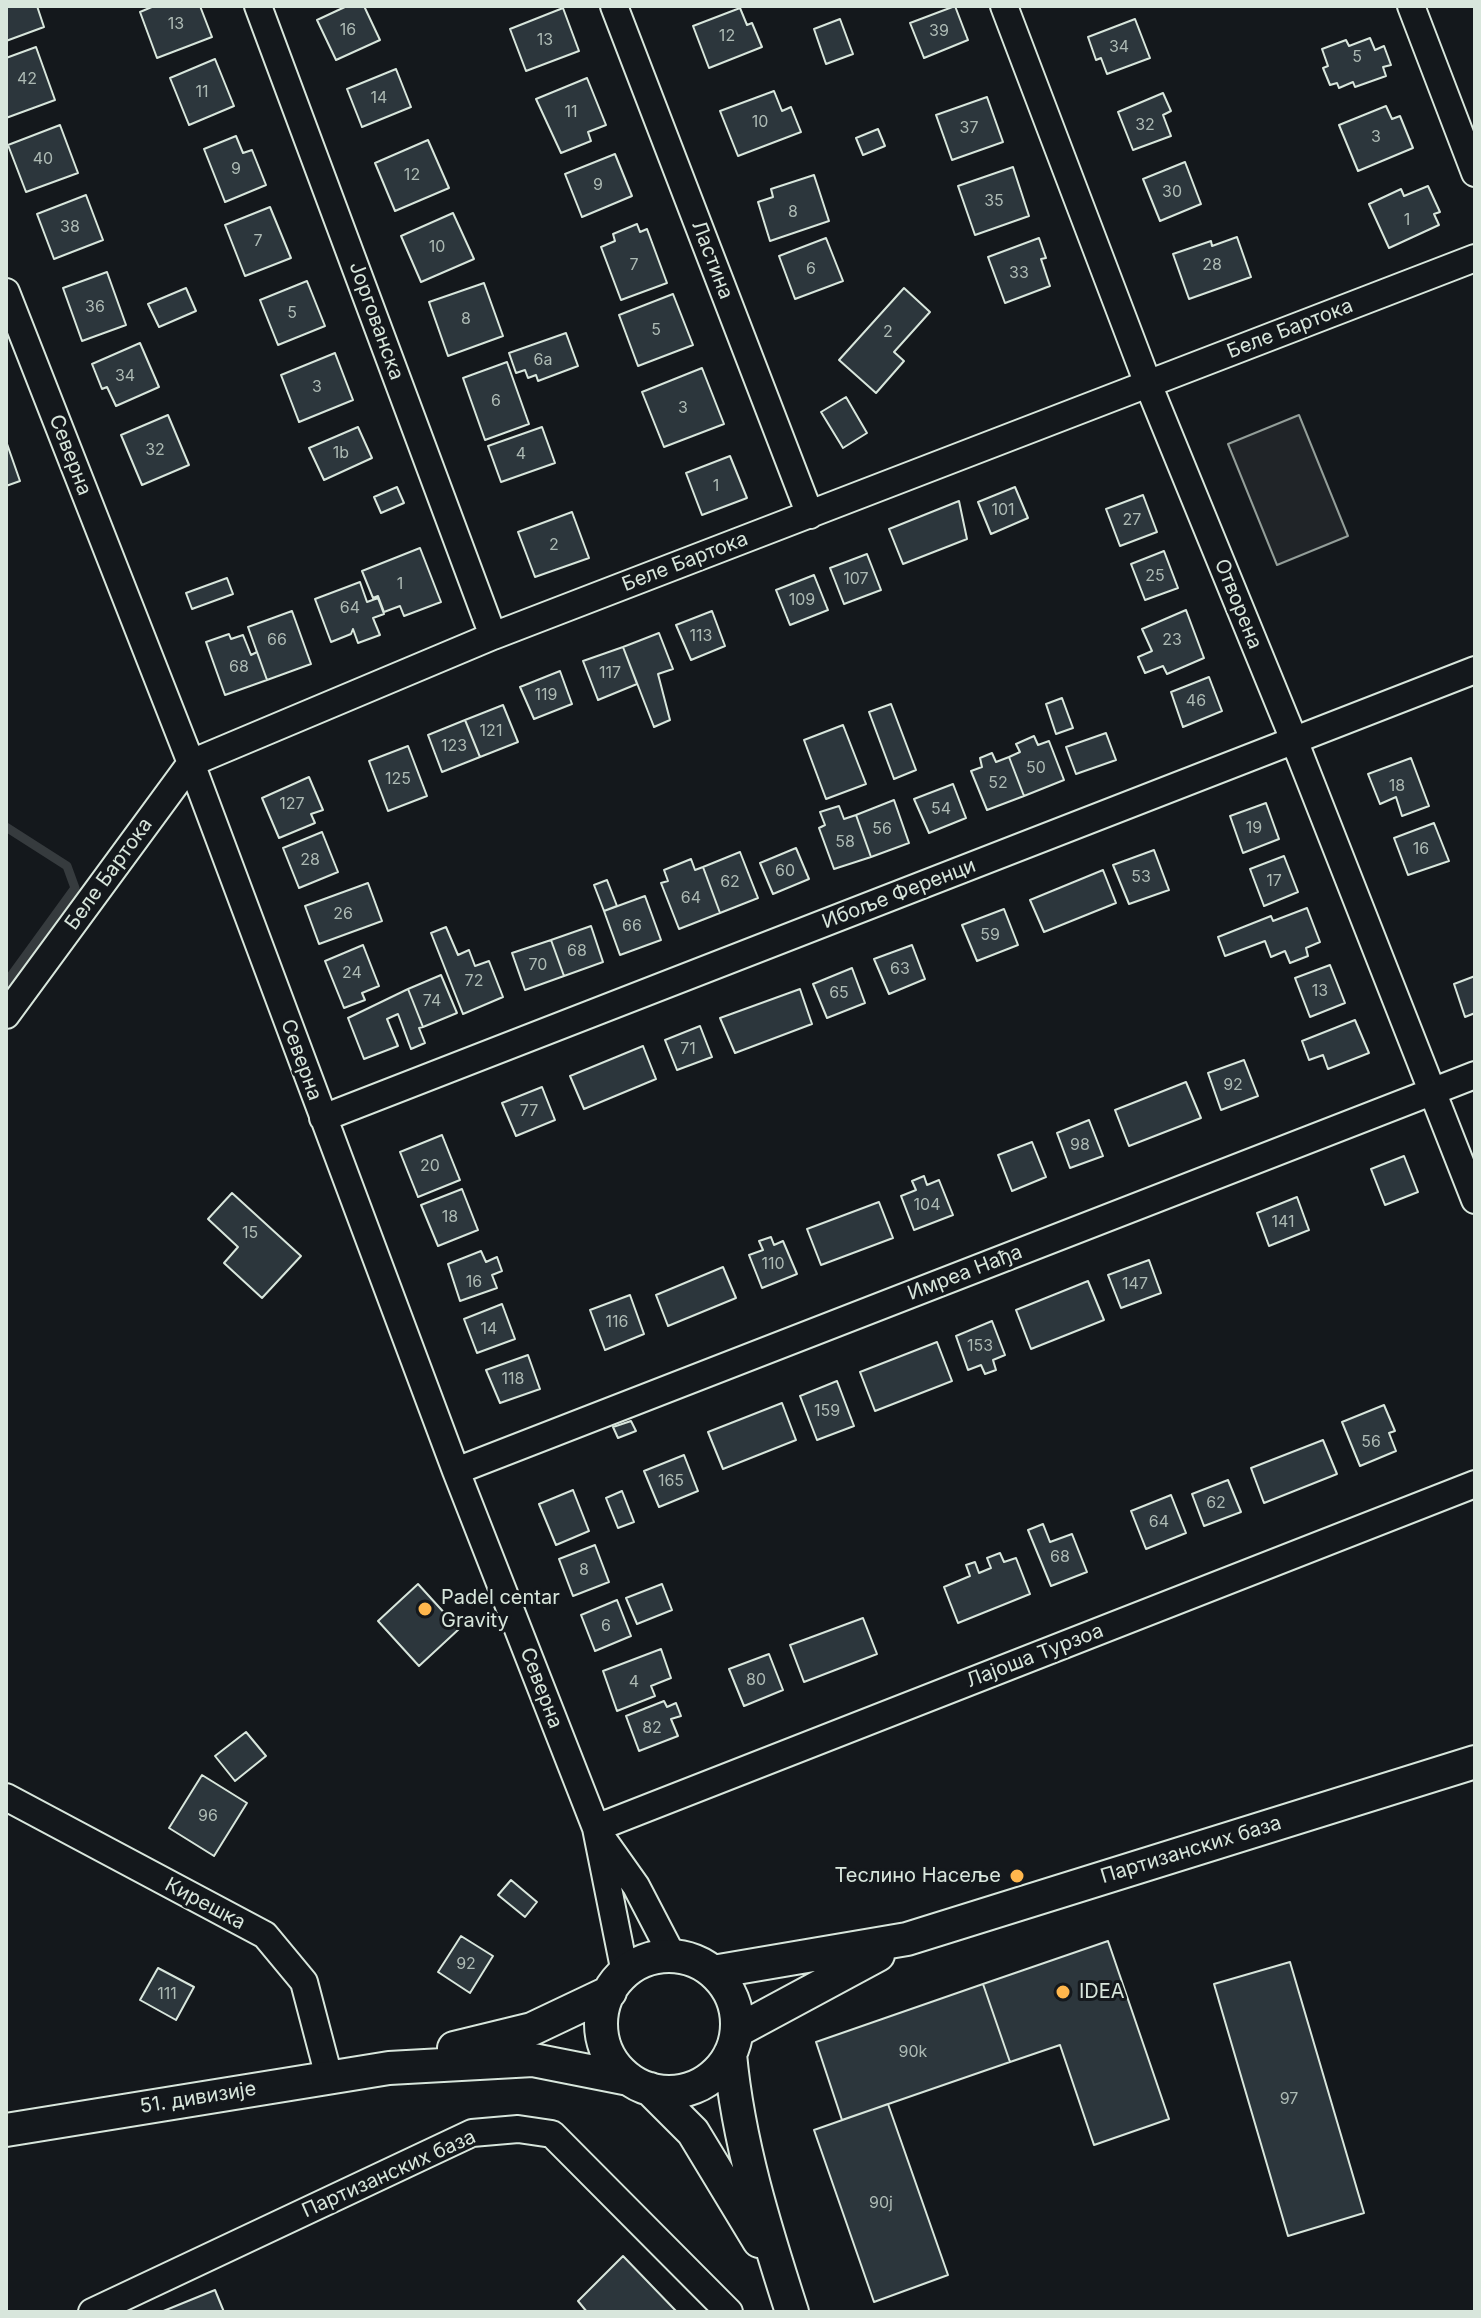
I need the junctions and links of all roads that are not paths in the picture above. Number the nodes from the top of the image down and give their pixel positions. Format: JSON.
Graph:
{"nodes":[{"id":1,"x":258,"y":6,"type":"edge"},
{"id":2,"x":614,"y":6,"type":"edge"},
{"id":3,"x":1004,"y":6,"type":"edge"},
{"id":4,"x":1411,"y":6,"type":"edge"},
{"id":5,"x":1475,"y":173,"type":"edge"},
{"id":6,"x":1475,"y":258,"type":"edge"},
{"id":7,"x":6,"y":292,"type":"edge"},
{"id":8,"x":1148,"y":384,"type":"junction"},
{"id":9,"x":810,"y":515,"type":"junction"},
{"id":10,"x":493,"y":636,"type":"junction"},
{"id":11,"x":1475,"y":670,"type":"edge"},
{"id":12,"x":1294,"y":740,"type":"junction"},
{"id":13,"x":191,"y":763,"type":"junction"},
{"id":14,"x":6,"y":1015,"type":"edge"},
{"id":15,"x":1475,"y":1075,"type":"edge"},
{"id":16,"x":1433,"y":1091,"type":"junction"},
{"id":17,"x":323,"y":1118,"type":"junction"},
{"id":18,"x":1475,"y":1200,"type":"edge"},
{"id":19,"x":456,"y":1471,"type":"junction"},
{"id":20,"x":1475,"y":1484,"type":"edge"},
{"id":21,"x":1475,"y":1762,"type":"edge"},
{"id":22,"x":6,"y":1797,"type":"edge"},
{"id":23,"x":596,"y":1828,"type":"junction"},
{"id":24,"x":907,"y":1939,"type":"junction"},
{"id":25,"x":673,"y":1957,"type":"junction"},
{"id":26,"x":713,"y":1972,"type":"junction"},
{"id":27,"x":618,"y":1982,"type":"junction"},
{"id":28,"x":734,"y":2043,"type":"junction"},
{"id":29,"x":389,"y":2068,"type":"junction"},
{"id":30,"x":329,"y":2077,"type":"junction"},
{"id":31,"x":639,"y":2084,"type":"junction"},
{"id":32,"x":6,"y":2130,"type":"edge"},
{"id":33,"x":778,"y":2271,"type":"junction"},
{"id":34,"x":92,"y":2312,"type":"edge"},
{"id":35,"x":729,"y":2312,"type":"edge"},
{"id":36,"x":792,"y":2312,"type":"edge"}],
"edges":[{"from":1,"to":10,"type":"street","name":"Јоргованска"},
{"from":2,"to":9,"type":"street","name":"Ластина"},
{"from":3,"to":8,"type":"street","name":"Отворена"},
{"from":4,"to":5,"type":"street"},
{"from":6,"to":8,"type":"street","name":"Беле Бартока"},
{"from":7,"to":13,"type":"street","name":"Северна"},
{"from":8,"to":9,"type":"street","name":"Беле Бартока"},
{"from":8,"to":12,"type":"street","name":"Отворена"},
{"from":9,"to":10,"type":"street","name":"Беле Бартока"},
{"from":10,"to":13,"type":"street","name":"Беле Бартока"},
{"from":11,"to":12,"type":"street","name":"Ибоље Ференци"},
{"from":12,"to":16,"type":"street","name":"Отворена"},
{"from":12,"to":17,"type":"street","name":"Ибоље Ференци"},
{"from":13,"to":14,"type":"street","name":"Беле Бартока"},
{"from":13,"to":17,"type":"street","name":"Северна"},
{"from":15,"to":16,"type":"street","name":"Имреа Нађа"},
{"from":16,"to":18,"type":"street","name":"Отворена"},
{"from":16,"to":19,"type":"street","name":"Имреа Нађа"},
{"from":17,"to":19,"type":"street","name":"Северна"},
{"from":19,"to":23,"type":"street","name":"Северна"},
{"from":20,"to":23,"type":"street","name":"Лајоша Турзоа"},
{"from":21,"to":24,"type":"street","name":"Партизанских база"},
{"from":22,"to":30,"type":"street","name":"Кирешка"},
{"from":23,"to":25,"type":"street","name":"Северна"},
{"from":23,"to":27,"type":"street","name":"Северна"},
{"from":24,"to":26,"type":"street","name":"Партизанских база"},
{"from":24,"to":28,"type":"street","name":"Партизанских база"},
{"from":25,"to":26,"type":"street"},
{"from":25,"to":27,"type":"street"},
{"from":26,"to":28,"type":"street"},
{"from":27,"to":29,"type":"street","name":"51. дивизије"},
{"from":27,"to":31,"type":"street"},
{"from":28,"to":31,"type":"street"},
{"from":28,"to":33,"type":"street"},
{"from":29,"to":30,"type":"street","name":"51. дивизије"},
{"from":29,"to":31,"type":"street","name":"51. дивизије"},
{"from":30,"to":32,"type":"street","name":"51. дивизије"},
{"from":31,"to":33,"type":"street"},
{"from":33,"to":36,"type":"street"},
{"from":34,"to":35,"type":"street","name":"Партизанских база"}]}
